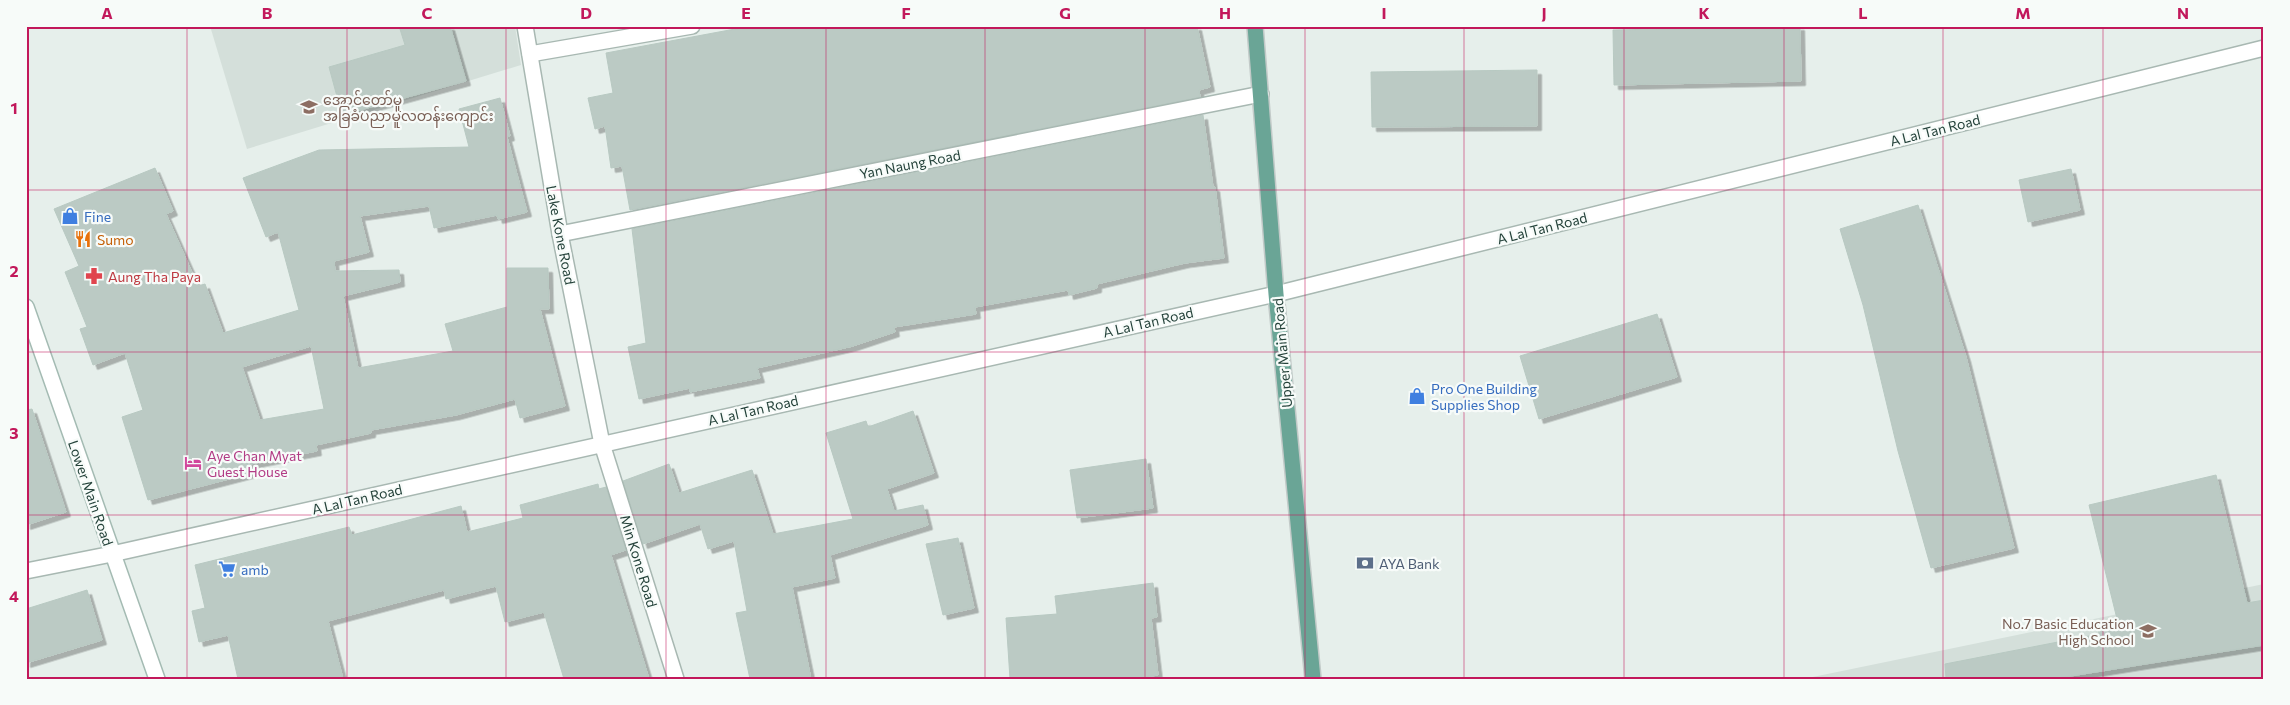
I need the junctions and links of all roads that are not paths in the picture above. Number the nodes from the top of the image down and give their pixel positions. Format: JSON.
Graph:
{"nodes":[{"id":1,"x":525,"y":26,"type":"edge"},
{"id":2,"x":692,"y":26,"type":"edge"},
{"id":3,"x":1255,"y":26,"type":"edge"},
{"id":4,"x":2264,"y":48,"type":"edge"},
{"id":5,"x":530,"y":54,"type":"junction"},
{"id":6,"x":1260,"y":94,"type":"junction"},
{"id":7,"x":560,"y":234,"type":"junction"},
{"id":8,"x":1276,"y":294,"type":"junction"},
{"id":9,"x":26,"y":307,"type":"edge"},
{"id":10,"x":602,"y":444,"type":"junction"},
{"id":11,"x":112,"y":554,"type":"junction"},
{"id":12,"x":26,"y":571,"type":"edge"},
{"id":13,"x":157,"y":679,"type":"edge"},
{"id":14,"x":676,"y":679,"type":"edge"},
{"id":15,"x":1313,"y":679,"type":"edge"}],
"edges":[{"from":1,"to":5,"type":"street","name":"Lake Kone Road"},
{"from":2,"to":5,"type":"street"},
{"from":3,"to":6,"type":"main road","name":"Upper Main Road"},
{"from":4,"to":8,"type":"street","name":"A Lal Tan Road"},
{"from":5,"to":7,"type":"street","name":"Lake Kone Road"},
{"from":6,"to":7,"type":"street","name":"Yan Naung Road"},
{"from":6,"to":8,"type":"main road","name":"Upper Main Road"},
{"from":7,"to":10,"type":"street","name":"Lake Kone Road"},
{"from":8,"to":10,"type":"street","name":"A Lal Tan Road"},
{"from":8,"to":15,"type":"main road","name":"Upper Main Road"},
{"from":9,"to":11,"type":"street","name":"Lower Main Road"},
{"from":10,"to":11,"type":"street","name":"A Lal Tan Road"},
{"from":10,"to":14,"type":"street","name":"Min Kone Road"},
{"from":11,"to":12,"type":"street","name":"A Lal Tan Road"},
{"from":11,"to":13,"type":"street","name":"Lower Main Road"}]}
